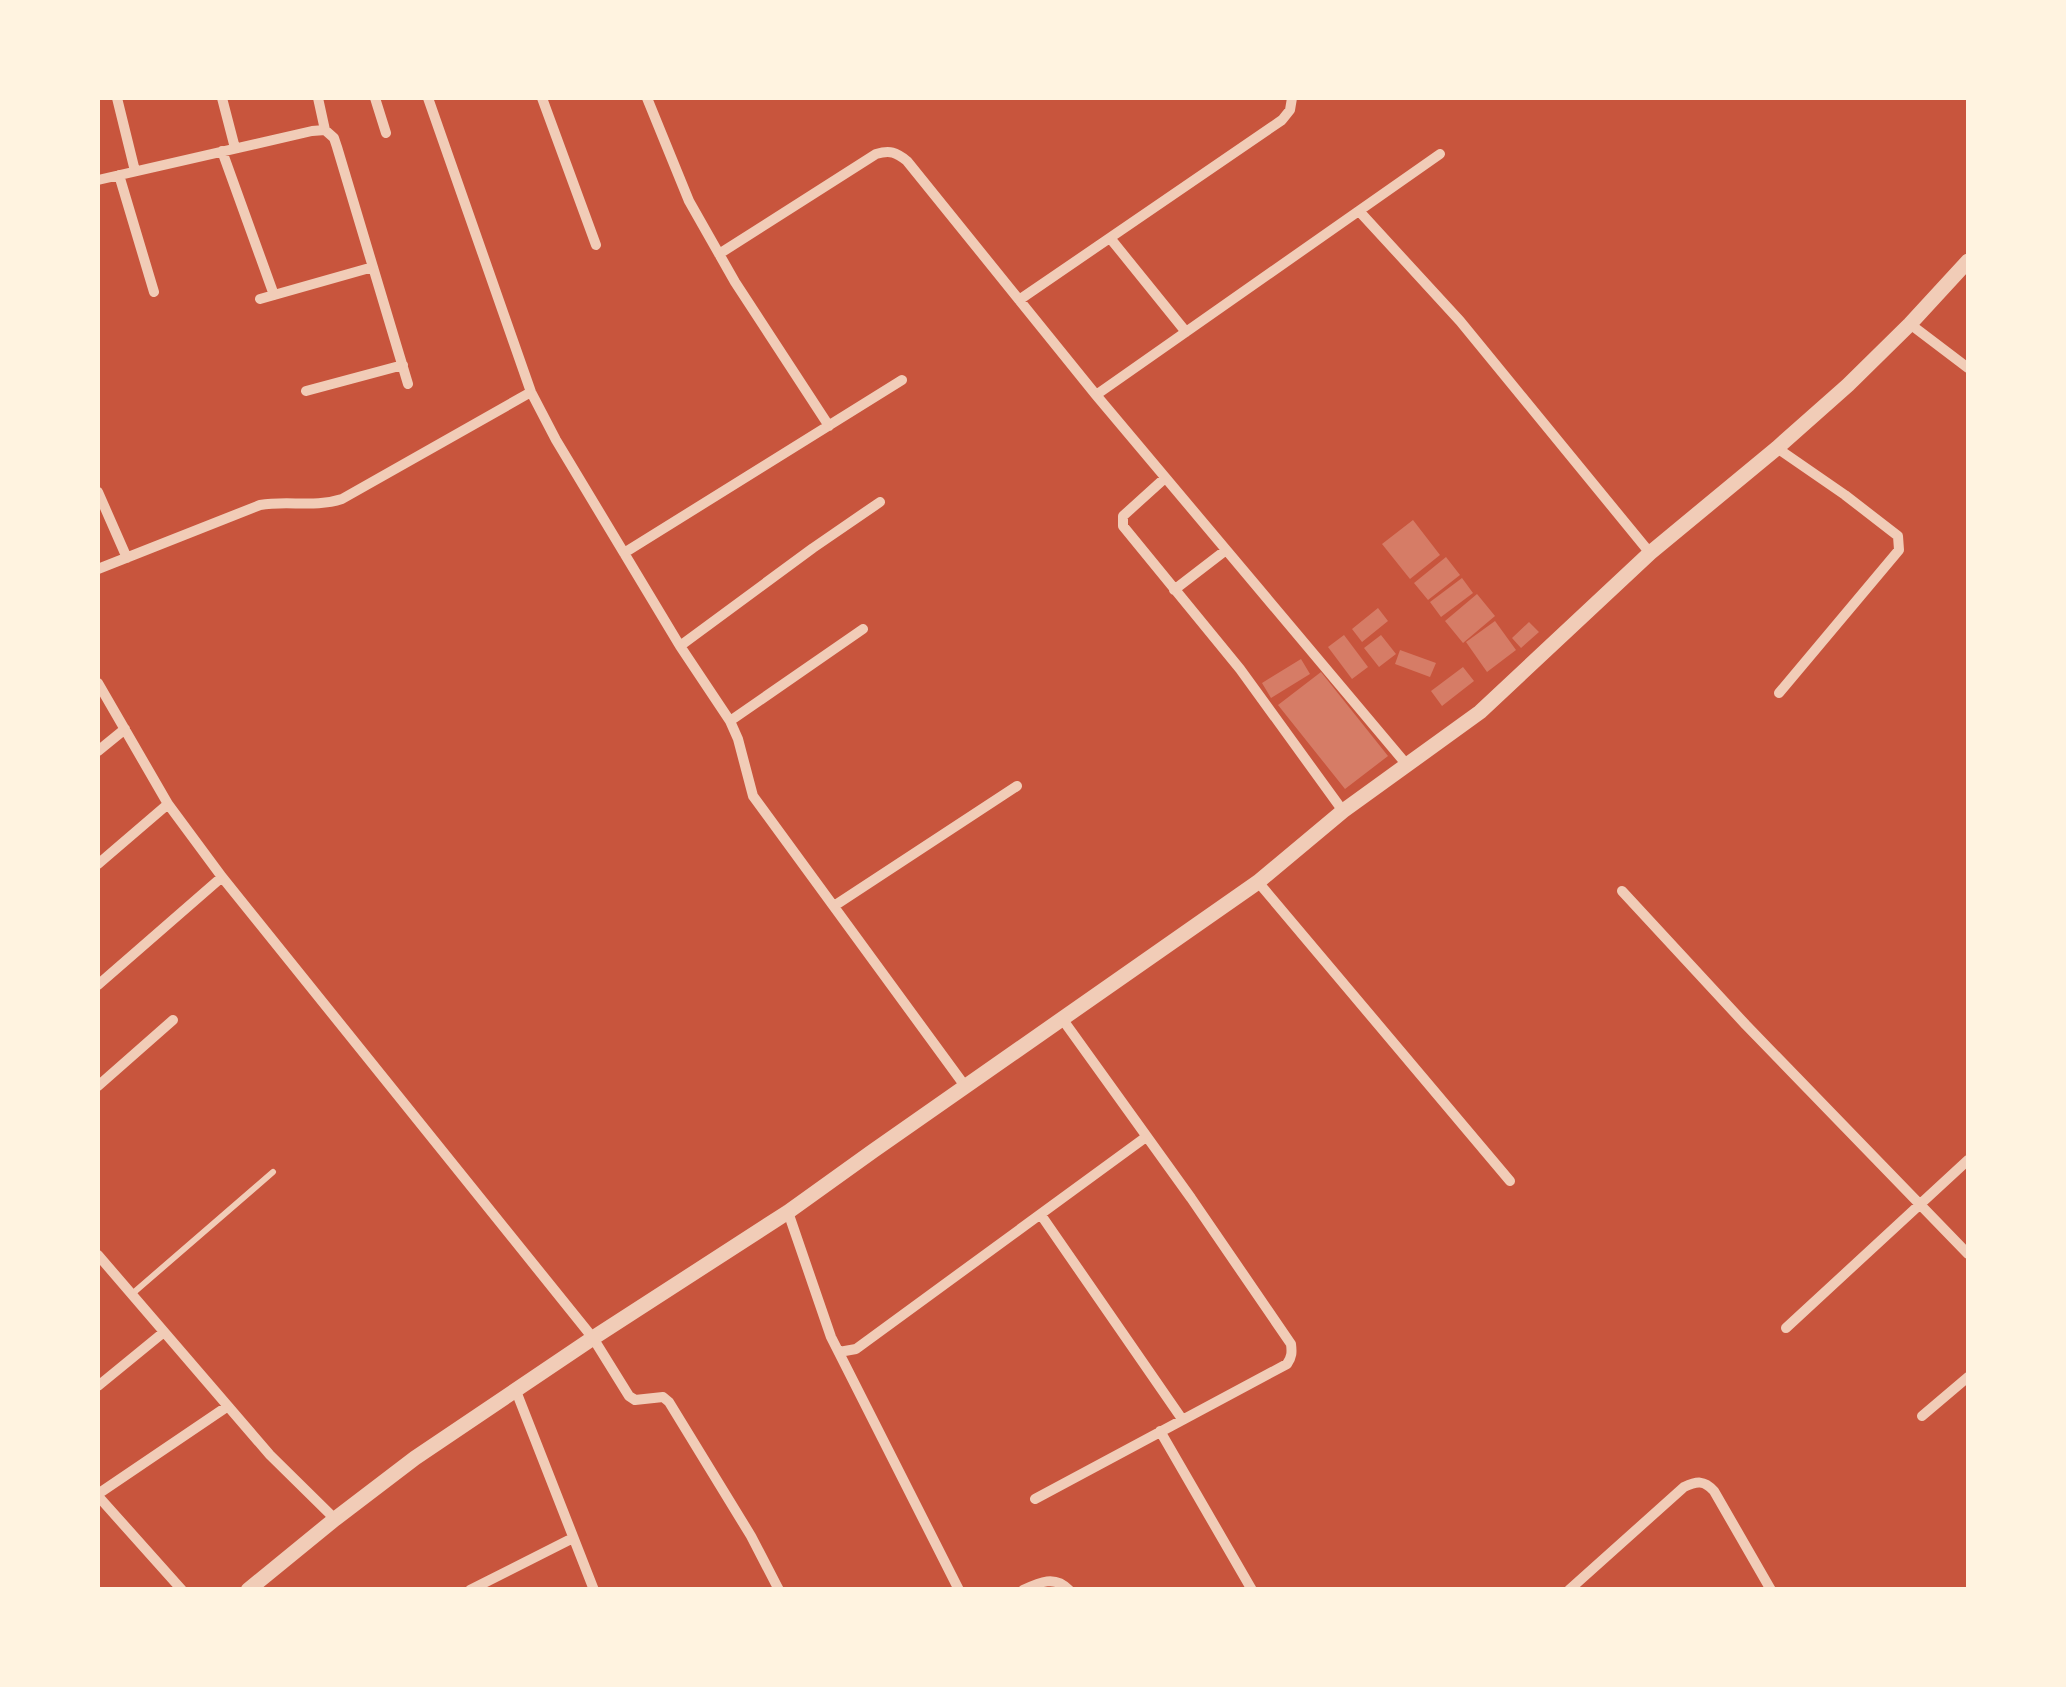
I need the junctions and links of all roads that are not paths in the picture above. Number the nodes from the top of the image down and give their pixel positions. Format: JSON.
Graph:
{"nodes":[{"id":1,"x":117,"y":98,"type":"edge"},
{"id":2,"x":222,"y":98,"type":"edge"},
{"id":3,"x":318,"y":98,"type":"edge"},
{"id":4,"x":375,"y":98,"type":"edge"},
{"id":5,"x":428,"y":98,"type":"edge"},
{"id":6,"x":542,"y":98,"type":"edge"},
{"id":7,"x":648,"y":98,"type":"edge"},
{"id":8,"x":1292,"y":98,"type":"edge"},
{"id":9,"x":325,"y":130,"type":"junction"},
{"id":10,"x":386,"y":133,"type":"dead end"},
{"id":11,"x":235,"y":148,"type":"junction"},
{"id":12,"x":222,"y":151,"type":"junction"},
{"id":13,"x":1440,"y":154,"type":"dead end"},
{"id":14,"x":135,"y":171,"type":"junction"},
{"id":15,"x":120,"y":174,"type":"junction"},
{"id":16,"x":98,"y":180,"type":"edge"},
{"id":17,"x":1359,"y":211,"type":"junction"},
{"id":18,"x":1110,"y":238,"type":"junction"},
{"id":19,"x":596,"y":245,"type":"dead end"},
{"id":20,"x":719,"y":254,"type":"junction"},
{"id":21,"x":1968,"y":260,"type":"edge"},
{"id":22,"x":374,"y":267,"type":"junction"},
{"id":23,"x":154,"y":292,"type":"dead end"},
{"id":24,"x":274,"y":296,"type":"junction"},
{"id":25,"x":260,"y":299,"type":"dead end"},
{"id":26,"x":1019,"y":300,"type":"junction"},
{"id":27,"x":1910,"y":324,"type":"junction"},
{"id":28,"x":1186,"y":332,"type":"junction"},
{"id":29,"x":403,"y":365,"type":"junction"},
{"id":30,"x":1968,"y":368,"type":"edge"},
{"id":31,"x":902,"y":380,"type":"dead end"},
{"id":32,"x":408,"y":384,"type":"dead end"},
{"id":33,"x":306,"y":390,"type":"dead end"},
{"id":34,"x":531,"y":392,"type":"junction"},
{"id":35,"x":1096,"y":395,"type":"junction"},
{"id":36,"x":829,"y":426,"type":"junction"},
{"id":37,"x":1777,"y":448,"type":"junction"},
{"id":38,"x":1165,"y":478,"type":"junction"},
{"id":39,"x":98,"y":492,"type":"edge"},
{"id":40,"x":880,"y":502,"type":"dead end"},
{"id":41,"x":1226,"y":550,"type":"junction"},
{"id":42,"x":624,"y":553,"type":"junction"},
{"id":43,"x":1650,"y":553,"type":"junction"},
{"id":44,"x":126,"y":558,"type":"junction"},
{"id":45,"x":98,"y":569,"type":"edge"},
{"id":46,"x":1174,"y":590,"type":"junction"},
{"id":47,"x":863,"y":629,"type":"dead end"},
{"id":48,"x":680,"y":646,"type":"junction"},
{"id":49,"x":98,"y":683,"type":"edge"},
{"id":50,"x":1779,"y":693,"type":"dead end"},
{"id":51,"x":730,"y":721,"type":"junction"},
{"id":52,"x":125,"y":728,"type":"junction"},
{"id":53,"x":98,"y":751,"type":"edge"},
{"id":54,"x":1406,"y":765,"type":"junction"},
{"id":55,"x":1017,"y":786,"type":"dead end"},
{"id":56,"x":168,"y":804,"type":"junction"},
{"id":57,"x":1343,"y":810,"type":"junction"},
{"id":58,"x":98,"y":864,"type":"edge"},
{"id":59,"x":222,"y":877,"type":"junction"},
{"id":60,"x":1258,"y":882,"type":"junction"},
{"id":61,"x":1622,"y":891,"type":"dead end"},
{"id":62,"x":834,"y":906,"type":"junction"},
{"id":63,"x":98,"y":985,"type":"edge"},
{"id":64,"x":172,"y":1020,"type":"dead end"},
{"id":65,"x":1063,"y":1020,"type":"junction"},
{"id":66,"x":98,"y":1086,"type":"edge"},
{"id":67,"x":964,"y":1086,"type":"junction"},
{"id":68,"x":1146,"y":1137,"type":"junction"},
{"id":69,"x":1968,"y":1160,"type":"edge"},
{"id":70,"x":274,"y":1172,"type":"dead end"},
{"id":71,"x":1510,"y":1181,"type":"dead end"},
{"id":72,"x":1919,"y":1203,"type":"junction"},
{"id":73,"x":788,"y":1212,"type":"junction"},
{"id":74,"x":1040,"y":1215,"type":"junction"},
{"id":75,"x":1968,"y":1254,"type":"edge"},
{"id":76,"x":98,"y":1255,"type":"edge"},
{"id":77,"x":131,"y":1294,"type":"junction"},
{"id":78,"x":1786,"y":1328,"type":"dead end"},
{"id":79,"x":164,"y":1332,"type":"junction"},
{"id":80,"x":593,"y":1338,"type":"junction"},
{"id":81,"x":839,"y":1352,"type":"junction"},
{"id":82,"x":1968,"y":1377,"type":"edge"},
{"id":83,"x":98,"y":1386,"type":"edge"},
{"id":84,"x":516,"y":1391,"type":"junction"},
{"id":85,"x":228,"y":1406,"type":"junction"},
{"id":86,"x":1922,"y":1416,"type":"dead end"},
{"id":87,"x":1182,"y":1419,"type":"junction"},
{"id":88,"x":1160,"y":1431,"type":"junction"},
{"id":89,"x":98,"y":1495,"type":"edge"},
{"id":90,"x":1035,"y":1498,"type":"dead end"},
{"id":91,"x":334,"y":1519,"type":"junction"},
{"id":92,"x":573,"y":1538,"type":"junction"},
{"id":93,"x":182,"y":1590,"type":"edge"},
{"id":94,"x":248,"y":1590,"type":"edge"},
{"id":95,"x":470,"y":1590,"type":"edge"},
{"id":96,"x":594,"y":1590,"type":"edge"},
{"id":97,"x":778,"y":1590,"type":"edge"},
{"id":98,"x":959,"y":1590,"type":"edge"},
{"id":99,"x":1023,"y":1590,"type":"edge"},
{"id":100,"x":1069,"y":1590,"type":"edge"},
{"id":101,"x":1252,"y":1590,"type":"edge"},
{"id":102,"x":1568,"y":1590,"type":"edge"},
{"id":103,"x":1771,"y":1590,"type":"edge"}],
"edges":[{"from":1,"to":14,"type":"street"},
{"from":2,"to":11,"type":"street"},
{"from":3,"to":9,"type":"street"},
{"from":4,"to":10,"type":"street"},
{"from":5,"to":34,"type":"street"},
{"from":6,"to":19,"type":"street"},
{"from":7,"to":20,"type":"street"},
{"from":8,"to":18,"type":"street"},
{"from":9,"to":11,"type":"street"},
{"from":9,"to":22,"type":"street"},
{"from":11,"to":12,"type":"street"},
{"from":12,"to":14,"type":"street"},
{"from":12,"to":24,"type":"street"},
{"from":13,"to":17,"type":"street"},
{"from":14,"to":15,"type":"street"},
{"from":15,"to":16,"type":"street"},
{"from":15,"to":23,"type":"street"},
{"from":17,"to":28,"type":"street"},
{"from":17,"to":43,"type":"street"},
{"from":18,"to":26,"type":"street"},
{"from":18,"to":28,"type":"street"},
{"from":20,"to":26,"type":"street"},
{"from":20,"to":36,"type":"street"},
{"from":21,"to":27,"type":"street"},
{"from":22,"to":24,"type":"street"},
{"from":22,"to":29,"type":"street"},
{"from":24,"to":25,"type":"street"},
{"from":26,"to":35,"type":"street"},
{"from":27,"to":30,"type":"street"},
{"from":27,"to":37,"type":"street"},
{"from":28,"to":35,"type":"street"},
{"from":29,"to":32,"type":"street"},
{"from":29,"to":33,"type":"street"},
{"from":31,"to":36,"type":"street"},
{"from":34,"to":42,"type":"street"},
{"from":34,"to":44,"type":"street"},
{"from":35,"to":38,"type":"street"},
{"from":36,"to":42,"type":"street"},
{"from":37,"to":43,"type":"street"},
{"from":37,"to":50,"type":"street"},
{"from":38,"to":41,"type":"street"},
{"from":38,"to":46,"type":"street"},
{"from":39,"to":44,"type":"street"},
{"from":40,"to":48,"type":"street"},
{"from":41,"to":46,"type":"street"},
{"from":41,"to":54,"type":"street"},
{"from":42,"to":48,"type":"street"},
{"from":43,"to":54,"type":"street"},
{"from":44,"to":45,"type":"street"},
{"from":46,"to":57,"type":"street"},
{"from":47,"to":51,"type":"street"},
{"from":48,"to":51,"type":"street"},
{"from":49,"to":52,"type":"street"},
{"from":51,"to":62,"type":"street"},
{"from":52,"to":53,"type":"street"},
{"from":52,"to":56,"type":"street"},
{"from":54,"to":57,"type":"street"},
{"from":55,"to":62,"type":"street"},
{"from":56,"to":58,"type":"street"},
{"from":56,"to":59,"type":"street"},
{"from":57,"to":60,"type":"street"},
{"from":59,"to":63,"type":"street"},
{"from":59,"to":80,"type":"street"},
{"from":60,"to":65,"type":"street"},
{"from":60,"to":71,"type":"street"},
{"from":61,"to":72,"type":"street"},
{"from":62,"to":67,"type":"street"},
{"from":64,"to":66,"type":"street"},
{"from":65,"to":67,"type":"street"},
{"from":65,"to":68,"type":"street"},
{"from":67,"to":73,"type":"street"},
{"from":68,"to":74,"type":"street"},
{"from":68,"to":87,"type":"street"},
{"from":69,"to":72,"type":"street"},
{"from":70,"to":77,"type":"lane"},
{"from":72,"to":75,"type":"street"},
{"from":72,"to":78,"type":"street"},
{"from":73,"to":80,"type":"street"},
{"from":73,"to":81,"type":"street"},
{"from":74,"to":81,"type":"street"},
{"from":74,"to":87,"type":"street"},
{"from":76,"to":77,"type":"street"},
{"from":77,"to":79,"type":"street"},
{"from":79,"to":83,"type":"street"},
{"from":79,"to":85,"type":"street"},
{"from":80,"to":84,"type":"street"},
{"from":80,"to":97,"type":"street"},
{"from":81,"to":98,"type":"street"},
{"from":82,"to":86,"type":"street"},
{"from":84,"to":91,"type":"street"},
{"from":84,"to":92,"type":"street"},
{"from":85,"to":89,"type":"street"},
{"from":85,"to":91,"type":"street"},
{"from":87,"to":88,"type":"street"},
{"from":88,"to":90,"type":"street"},
{"from":88,"to":101,"type":"street"},
{"from":89,"to":93,"type":"street"},
{"from":91,"to":94,"type":"street"},
{"from":92,"to":95,"type":"street"},
{"from":92,"to":96,"type":"street"},
{"from":99,"to":100,"type":"street"},
{"from":102,"to":103,"type":"street"}]}
